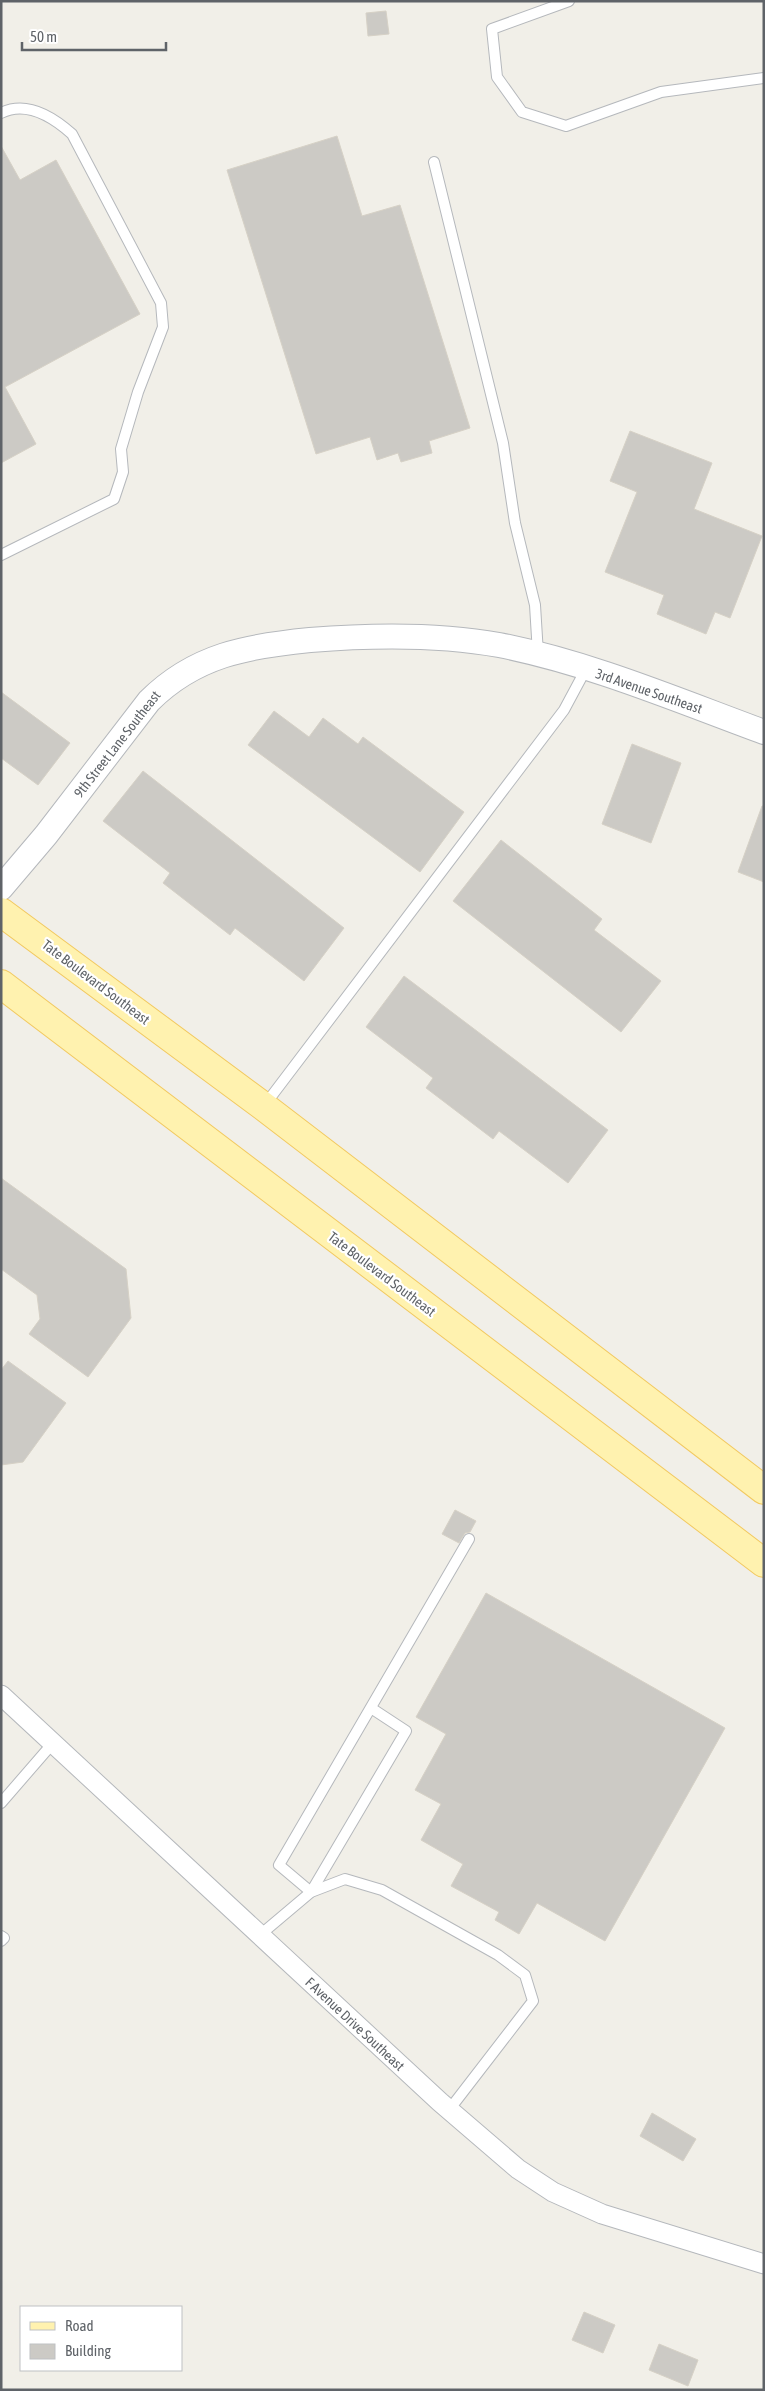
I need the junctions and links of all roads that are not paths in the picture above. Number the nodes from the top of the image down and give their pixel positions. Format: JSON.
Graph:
{"nodes":[{"id":1,"x":569,"y":1,"type":"edge"},
{"id":2,"x":764,"y":78,"type":"edge"},
{"id":3,"x":1,"y":113,"type":"edge"},
{"id":4,"x":434,"y":162,"type":"dead end"},
{"id":5,"x":1,"y":555,"type":"edge"},
{"id":6,"x":535,"y":654,"type":"junction"},
{"id":7,"x":586,"y":669,"type":"junction"},
{"id":8,"x":764,"y":732,"type":"edge"},
{"id":9,"x":1,"y":888,"type":"edge"},
{"id":10,"x":1,"y":912,"type":"edge"},
{"id":11,"x":1,"y":984,"type":"edge"},
{"id":12,"x":263,"y":1106,"type":"junction"},
{"id":13,"x":764,"y":1490,"type":"edge"},
{"id":14,"x":469,"y":1539,"type":"dead end"},
{"id":15,"x":764,"y":1563,"type":"edge"},
{"id":16,"x":1,"y":1695,"type":"edge"},
{"id":17,"x":371,"y":1708,"type":"junction"},
{"id":18,"x":53,"y":1744,"type":"junction"},
{"id":19,"x":1,"y":1803,"type":"edge"},
{"id":20,"x":311,"y":1892,"type":"junction"},
{"id":21,"x":260,"y":1935,"type":"junction"},
{"id":22,"x":1,"y":1936,"type":"edge"},
{"id":23,"x":1,"y":1941,"type":"edge"},
{"id":24,"x":449,"y":2110,"type":"junction"},
{"id":25,"x":764,"y":2264,"type":"edge"}],
"edges":[{"from":1,"to":2,"type":"lane"},
{"from":3,"to":5,"type":"lane"},
{"from":4,"to":6,"type":"lane"},
{"from":6,"to":7,"type":"street","name":"3rd Avenue Southeast"},
{"from":6,"to":9,"type":"street","name":"9th Street Lane Southeast"},
{"from":7,"to":8,"type":"street","name":"3rd Avenue Southeast"},
{"from":7,"to":12,"type":"lane"},
{"from":10,"to":12,"type":"main road","name":"Tate Boulevard Southeast"},
{"from":11,"to":15,"type":"main road","name":"Tate Boulevard Southeast"},
{"from":12,"to":13,"type":"main road","name":"Tate Boulevard Southeast"},
{"from":14,"to":17,"type":"lane"},
{"from":16,"to":18,"type":"street","name":"F Avenue Drive Southeast"},
{"from":17,"to":20,"type":"lane"},
{"from":17,"to":20,"type":"lane"},
{"from":18,"to":19,"type":"lane"},
{"from":18,"to":21,"type":"street","name":"F Avenue Drive Southeast"},
{"from":20,"to":21,"type":"lane"},
{"from":20,"to":24,"type":"lane"},
{"from":21,"to":24,"type":"street","name":"F Avenue Drive Southeast"},
{"from":22,"to":23,"type":"lane"},
{"from":24,"to":25,"type":"street","name":"F Avenue Drive Southeast"}]}
